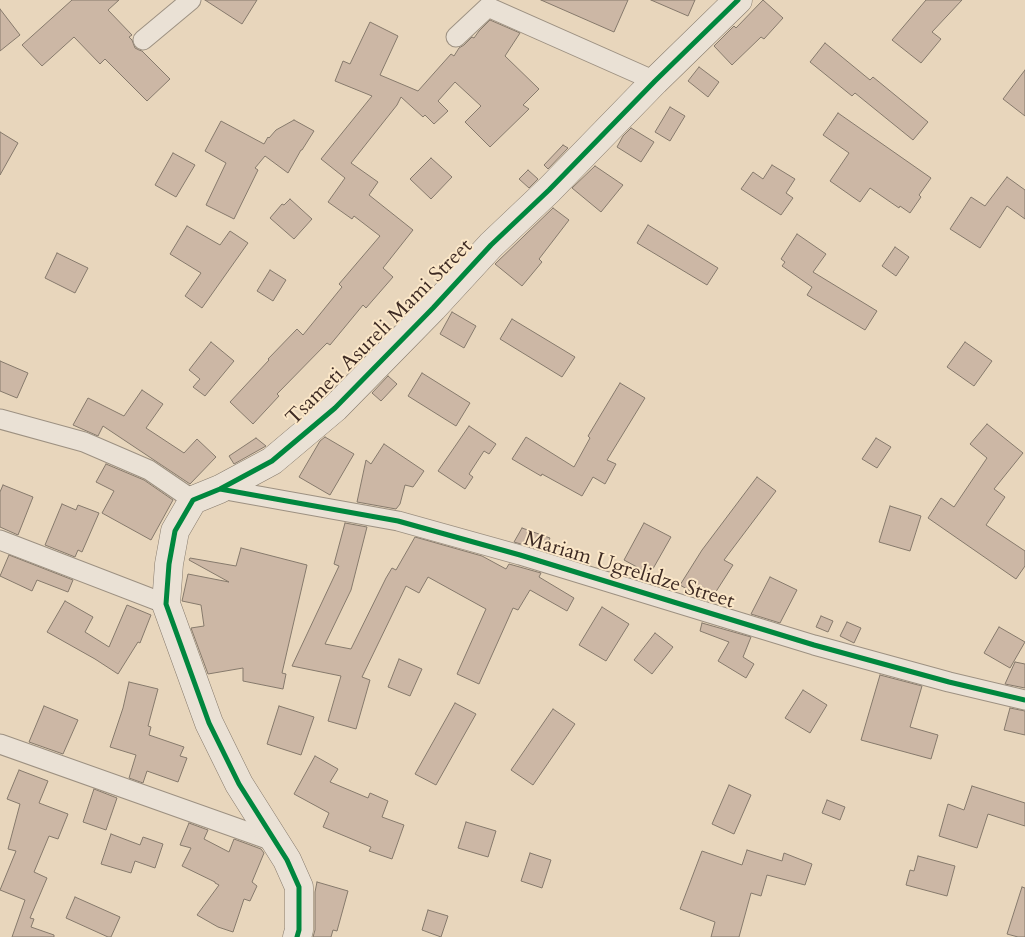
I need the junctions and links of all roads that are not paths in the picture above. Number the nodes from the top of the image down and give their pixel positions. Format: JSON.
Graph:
{"nodes":[{"id":1,"x":191,"y":0,"type":"edge"},
{"id":2,"x":738,"y":0,"type":"edge"},
{"id":3,"x":456,"y":37,"type":"dead end"},
{"id":4,"x":143,"y":40,"type":"dead end"},
{"id":5,"x":655,"y":81,"type":"junction"},
{"id":6,"x":0,"y":419,"type":"edge"},
{"id":7,"x":220,"y":489,"type":"junction"},
{"id":8,"x":193,"y":500,"type":"junction"},
{"id":9,"x":0,"y":540,"type":"edge"},
{"id":10,"x":166,"y":604,"type":"junction"},
{"id":11,"x":1025,"y":700,"type":"edge"},
{"id":12,"x":0,"y":744,"type":"edge"},
{"id":13,"x":276,"y":842,"type":"junction"},
{"id":14,"x":297,"y":937,"type":"edge"}],
"edges":[{"from":1,"to":4,"type":"street"},
{"from":2,"to":5,"type":"street","name":"Tsameti Asureli Mami Street"},
{"from":3,"to":5,"type":"street"},
{"from":5,"to":7,"type":"street","name":"Tsameti Asureli Mami Street"},
{"from":6,"to":8,"type":"street"},
{"from":7,"to":8,"type":"street","name":"Tsameti Asureli Mami Street"},
{"from":7,"to":11,"type":"street","name":"Mariam Ugrelidze Street"},
{"from":8,"to":10,"type":"street"},
{"from":9,"to":10,"type":"street"},
{"from":10,"to":13,"type":"street"},
{"from":12,"to":13,"type":"street"},
{"from":13,"to":14,"type":"street"}]}
